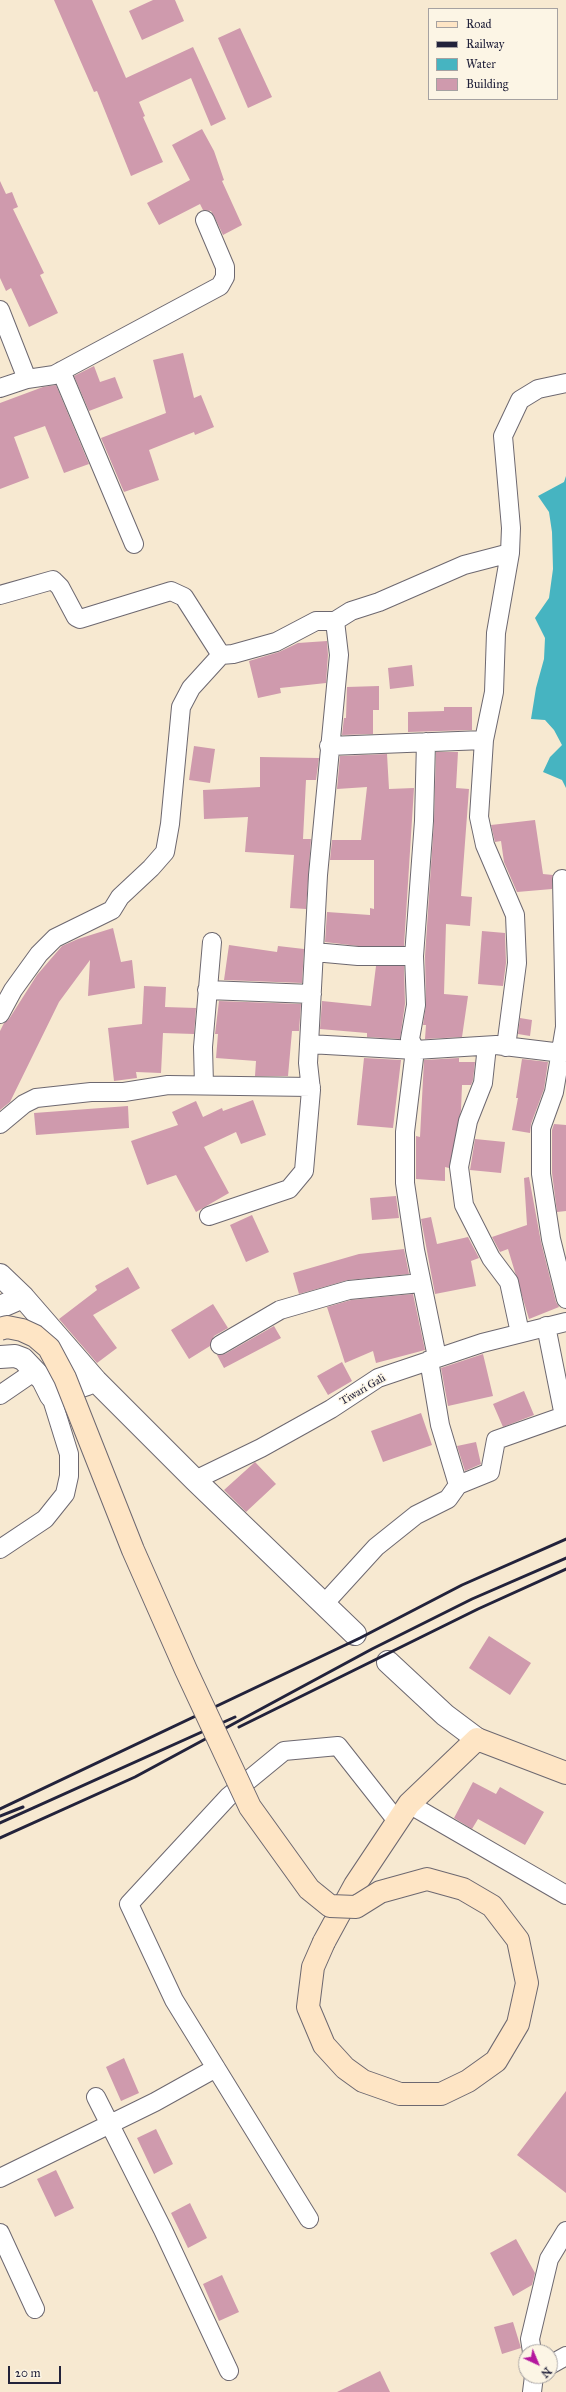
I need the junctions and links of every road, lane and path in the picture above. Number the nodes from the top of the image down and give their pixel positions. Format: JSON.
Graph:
{"nodes":[{"id":1,"x":205,"y":220,"type":"dead end"},
{"id":2,"x":0,"y":310,"type":"edge"},
{"id":3,"x":61,"y":371,"type":"junction"},
{"id":4,"x":27,"y":379,"type":"junction"},
{"id":5,"x":566,"y":383,"type":"edge"},
{"id":6,"x":0,"y":388,"type":"edge"},
{"id":7,"x":134,"y":544,"type":"dead end"},
{"id":8,"x":510,"y":553,"type":"junction"},
{"id":9,"x":0,"y":596,"type":"edge"},
{"id":10,"x":335,"y":620,"type":"junction"},
{"id":11,"x":221,"y":655,"type":"junction"},
{"id":12,"x":484,"y":740,"type":"junction"},
{"id":13,"x":426,"y":742,"type":"junction"},
{"id":14,"x":329,"y":746,"type":"junction"},
{"id":15,"x":562,"y":880,"type":"dead end"},
{"id":16,"x":212,"y":942,"type":"dead end"},
{"id":17,"x":314,"y":952,"type":"junction"},
{"id":18,"x":414,"y":956,"type":"junction"},
{"id":19,"x":207,"y":990,"type":"junction"},
{"id":20,"x":312,"y":994,"type":"junction"},
{"id":21,"x":0,"y":1014,"type":"edge"},
{"id":22,"x":309,"y":1044,"type":"junction"},
{"id":23,"x":487,"y":1046,"type":"junction"},
{"id":24,"x":506,"y":1046,"type":"junction"},
{"id":25,"x":415,"y":1050,"type":"junction"},
{"id":26,"x":562,"y":1053,"type":"junction"},
{"id":27,"x":204,"y":1085,"type":"junction"},
{"id":28,"x":311,"y":1087,"type":"junction"},
{"id":29,"x":0,"y":1124,"type":"edge"},
{"id":30,"x":209,"y":1216,"type":"dead end"},
{"id":31,"x":0,"y":1275,"type":"edge"},
{"id":32,"x":421,"y":1283,"type":"junction"},
{"id":33,"x":23,"y":1297,"type":"junction"},
{"id":34,"x":566,"y":1299,"type":"edge"},
{"id":35,"x":0,"y":1307,"type":"edge"},
{"id":36,"x":566,"y":1322,"type":"edge"},
{"id":37,"x":546,"y":1326,"type":"junction"},
{"id":38,"x":0,"y":1329,"type":"edge"},
{"id":39,"x":520,"y":1333,"type":"junction"},
{"id":40,"x":220,"y":1345,"type":"dead end"},
{"id":41,"x":0,"y":1357,"type":"edge"},
{"id":42,"x":433,"y":1359,"type":"junction"},
{"id":43,"x":35,"y":1371,"type":"junction"},
{"id":44,"x":96,"y":1381,"type":"junction"},
{"id":45,"x":0,"y":1395,"type":"edge"},
{"id":46,"x":51,"y":1396,"type":"junction"},
{"id":47,"x":195,"y":1480,"type":"junction"},
{"id":48,"x":458,"y":1485,"type":"junction"},
{"id":49,"x":0,"y":1549,"type":"edge"},
{"id":50,"x":324,"y":1604,"type":"junction"},
{"id":51,"x":355,"y":1634,"type":"dead end"},
{"id":52,"x":388,"y":1662,"type":"dead end"},
{"id":53,"x":477,"y":1739,"type":"junction"},
{"id":54,"x":566,"y":1774,"type":"edge"},
{"id":55,"x":403,"y":1813,"type":"junction"},
{"id":56,"x":566,"y":1894,"type":"edge"},
{"id":57,"x":216,"y":2068,"type":"junction"},
{"id":58,"x":96,"y":2097,"type":"dead end"},
{"id":59,"x":109,"y":2124,"type":"junction"},
{"id":60,"x":0,"y":2178,"type":"edge"},
{"id":61,"x":309,"y":2219,"type":"dead end"},
{"id":62,"x":566,"y":2230,"type":"edge"},
{"id":63,"x":0,"y":2234,"type":"edge"},
{"id":64,"x":35,"y":2309,"type":"dead end"},
{"id":65,"x":531,"y":2344,"type":"edge"},
{"id":66,"x":229,"y":2371,"type":"dead end"}],
"edges":[{"from":1,"to":3,"type":"street"},
{"from":2,"to":4,"type":"street"},
{"from":3,"to":4,"type":"street"},
{"from":3,"to":7,"type":"street"},
{"from":4,"to":6,"type":"street"},
{"from":5,"to":8,"type":"street"},
{"from":8,"to":10,"type":"street"},
{"from":8,"to":12,"type":"street"},
{"from":9,"to":11,"type":"street"},
{"from":10,"to":11,"type":"street"},
{"from":10,"to":14,"type":"street"},
{"from":11,"to":21,"type":"street"},
{"from":12,"to":13,"type":"street"},
{"from":12,"to":24,"type":"street"},
{"from":13,"to":14,"type":"street"},
{"from":13,"to":18,"type":"street"},
{"from":14,"to":17,"type":"street"},
{"from":15,"to":26,"type":"street"},
{"from":16,"to":19,"type":"street"},
{"from":17,"to":18,"type":"street"},
{"from":17,"to":20,"type":"street"},
{"from":18,"to":25,"type":"street"},
{"from":19,"to":20,"type":"street"},
{"from":19,"to":27,"type":"street"},
{"from":20,"to":22,"type":"street"},
{"from":22,"to":25,"type":"street"},
{"from":22,"to":28,"type":"street"},
{"from":23,"to":24,"type":"street"},
{"from":23,"to":25,"type":"street"},
{"from":23,"to":39,"type":"street"},
{"from":24,"to":26,"type":"street"},
{"from":25,"to":32,"type":"street"},
{"from":26,"to":34,"type":"street"},
{"from":27,"to":28,"type":"street"},
{"from":27,"to":29,"type":"street"},
{"from":28,"to":30,"type":"street"},
{"from":31,"to":33,"type":"street"},
{"from":32,"to":40,"type":"street"},
{"from":32,"to":42,"type":"street"},
{"from":33,"to":35,"type":"street"},
{"from":33,"to":44,"type":"street"},
{"from":36,"to":37,"type":"street","name":"Tiwari Gali"},
{"from":37,"to":39,"type":"street","name":"Tiwari Gali"},
{"from":37,"to":48,"type":"street"},
{"from":38,"to":55,"type":"main road","bridge":true},
{"from":39,"to":42,"type":"street","name":"Tiwari Gali"},
{"from":41,"to":43,"type":"street"},
{"from":42,"to":47,"type":"street","name":"Tiwari Gali"},
{"from":42,"to":48,"type":"street"},
{"from":43,"to":45,"type":"street"},
{"from":43,"to":46,"type":"street"},
{"from":44,"to":46,"type":"street"},
{"from":44,"to":47,"type":"street"},
{"from":46,"to":49,"type":"street"},
{"from":47,"to":50,"type":"street"},
{"from":48,"to":50,"type":"street"},
{"from":50,"to":51,"type":"street"},
{"from":52,"to":53,"type":"street"},
{"from":53,"to":54,"type":"main road"},
{"from":53,"to":55,"type":"main road"},
{"from":55,"to":56,"type":"street"},
{"from":55,"to":57,"type":"street"},
{"from":57,"to":59,"type":"street"},
{"from":57,"to":61,"type":"street"},
{"from":58,"to":59,"type":"street"},
{"from":59,"to":60,"type":"street"},
{"from":59,"to":66,"type":"street"},
{"from":62,"to":65,"type":"street"},
{"from":63,"to":64,"type":"street"}]}
